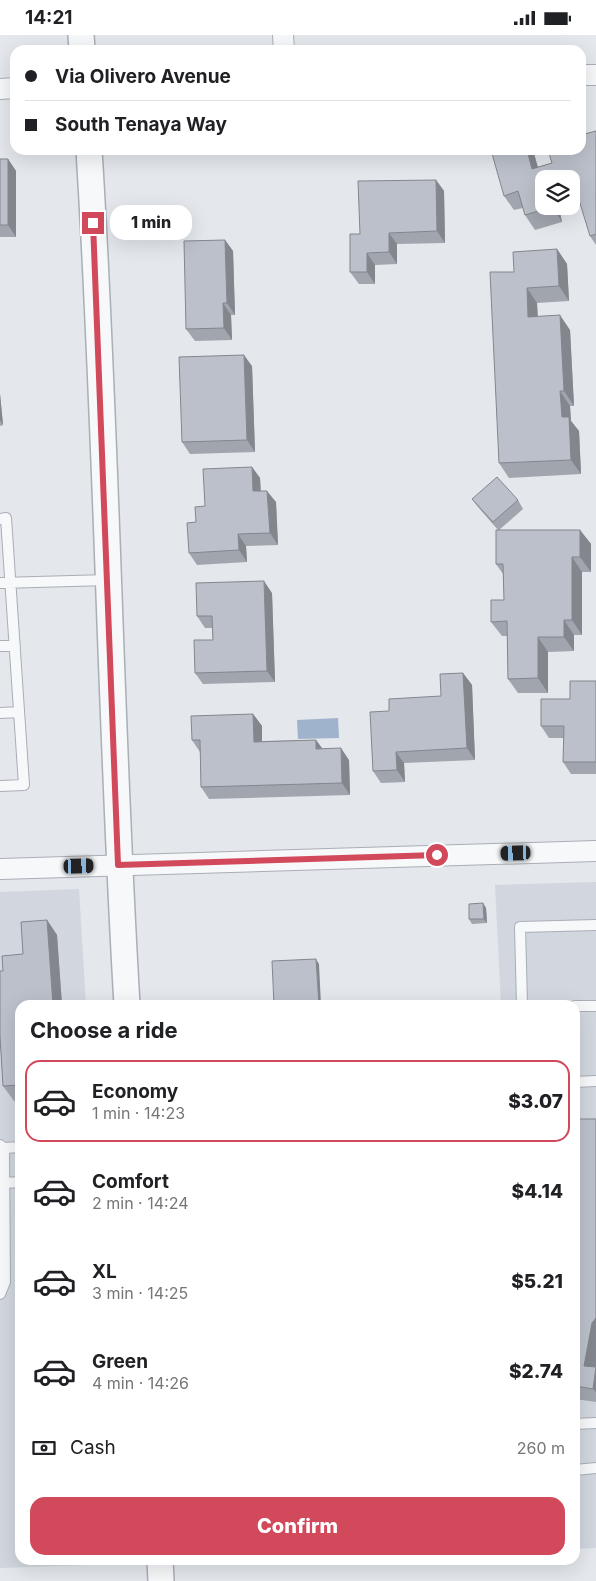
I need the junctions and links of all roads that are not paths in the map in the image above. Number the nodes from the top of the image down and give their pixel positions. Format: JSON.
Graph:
{"nodes":[{"id":1,"x":89,"y":155,"type":"edge"},
{"id":2,"x":0,"y":519,"type":"edge"},
{"id":3,"x":108,"y":580,"type":"junction"},
{"id":4,"x":5,"y":583,"type":"edge"},
{"id":5,"x":15,"y":646,"type":"junction"},
{"id":6,"x":0,"y":647,"type":"edge"},
{"id":7,"x":19,"y":712,"type":"junction"},
{"id":8,"x":0,"y":713,"type":"edge"},
{"id":9,"x":0,"y":786,"type":"edge"},
{"id":10,"x":596,"y":851,"type":"edge"},
{"id":11,"x":118,"y":865,"type":"junction"},
{"id":12,"x":0,"y":869,"type":"edge"},
{"id":13,"x":596,"y":925,"type":"edge"},
{"id":14,"x":127,"y":1000,"type":"edge"},
{"id":15,"x":522,"y":1000,"type":"edge"},
{"id":16,"x":580,"y":1006,"type":"edge"},
{"id":17,"x":596,"y":1006,"type":"edge"},
{"id":18,"x":596,"y":1081,"type":"edge"},
{"id":19,"x":580,"y":1082,"type":"edge"},
{"id":20,"x":2,"y":1147,"type":"edge"},
{"id":21,"x":15,"y":1147,"type":"edge"},
{"id":22,"x":15,"y":1182,"type":"edge"},
{"id":23,"x":5,"y":1183,"type":"junction"},
{"id":24,"x":0,"y":1294,"type":"edge"},
{"id":25,"x":596,"y":1423,"type":"edge"},
{"id":26,"x":580,"y":1424,"type":"edge"},
{"id":27,"x":596,"y":1469,"type":"edge"},
{"id":28,"x":580,"y":1470,"type":"edge"},
{"id":29,"x":160,"y":1565,"type":"edge"},
{"id":30,"x":161,"y":1581,"type":"edge"}],
"edges":[{"from":1,"to":3,"type":"street"},
{"from":2,"to":4,"type":"lane"},
{"from":3,"to":4,"type":"lane"},
{"from":3,"to":11,"type":"street"},
{"from":4,"to":5,"type":"lane"},
{"from":5,"to":6,"type":"lane"},
{"from":5,"to":7,"type":"lane"},
{"from":7,"to":8,"type":"lane"},
{"from":7,"to":9,"type":"lane"},
{"from":10,"to":11,"type":"street"},
{"from":11,"to":12,"type":"street"},
{"from":11,"to":14,"type":"street"},
{"from":13,"to":15,"type":"lane"},
{"from":16,"to":17,"type":"lane"},
{"from":18,"to":19,"type":"lane"},
{"from":20,"to":21,"type":"lane"},
{"from":20,"to":23,"type":"lane"},
{"from":22,"to":23,"type":"lane"},
{"from":23,"to":24,"type":"lane"},
{"from":25,"to":26,"type":"lane"},
{"from":27,"to":28,"type":"lane"},
{"from":29,"to":30,"type":"street"}]}
